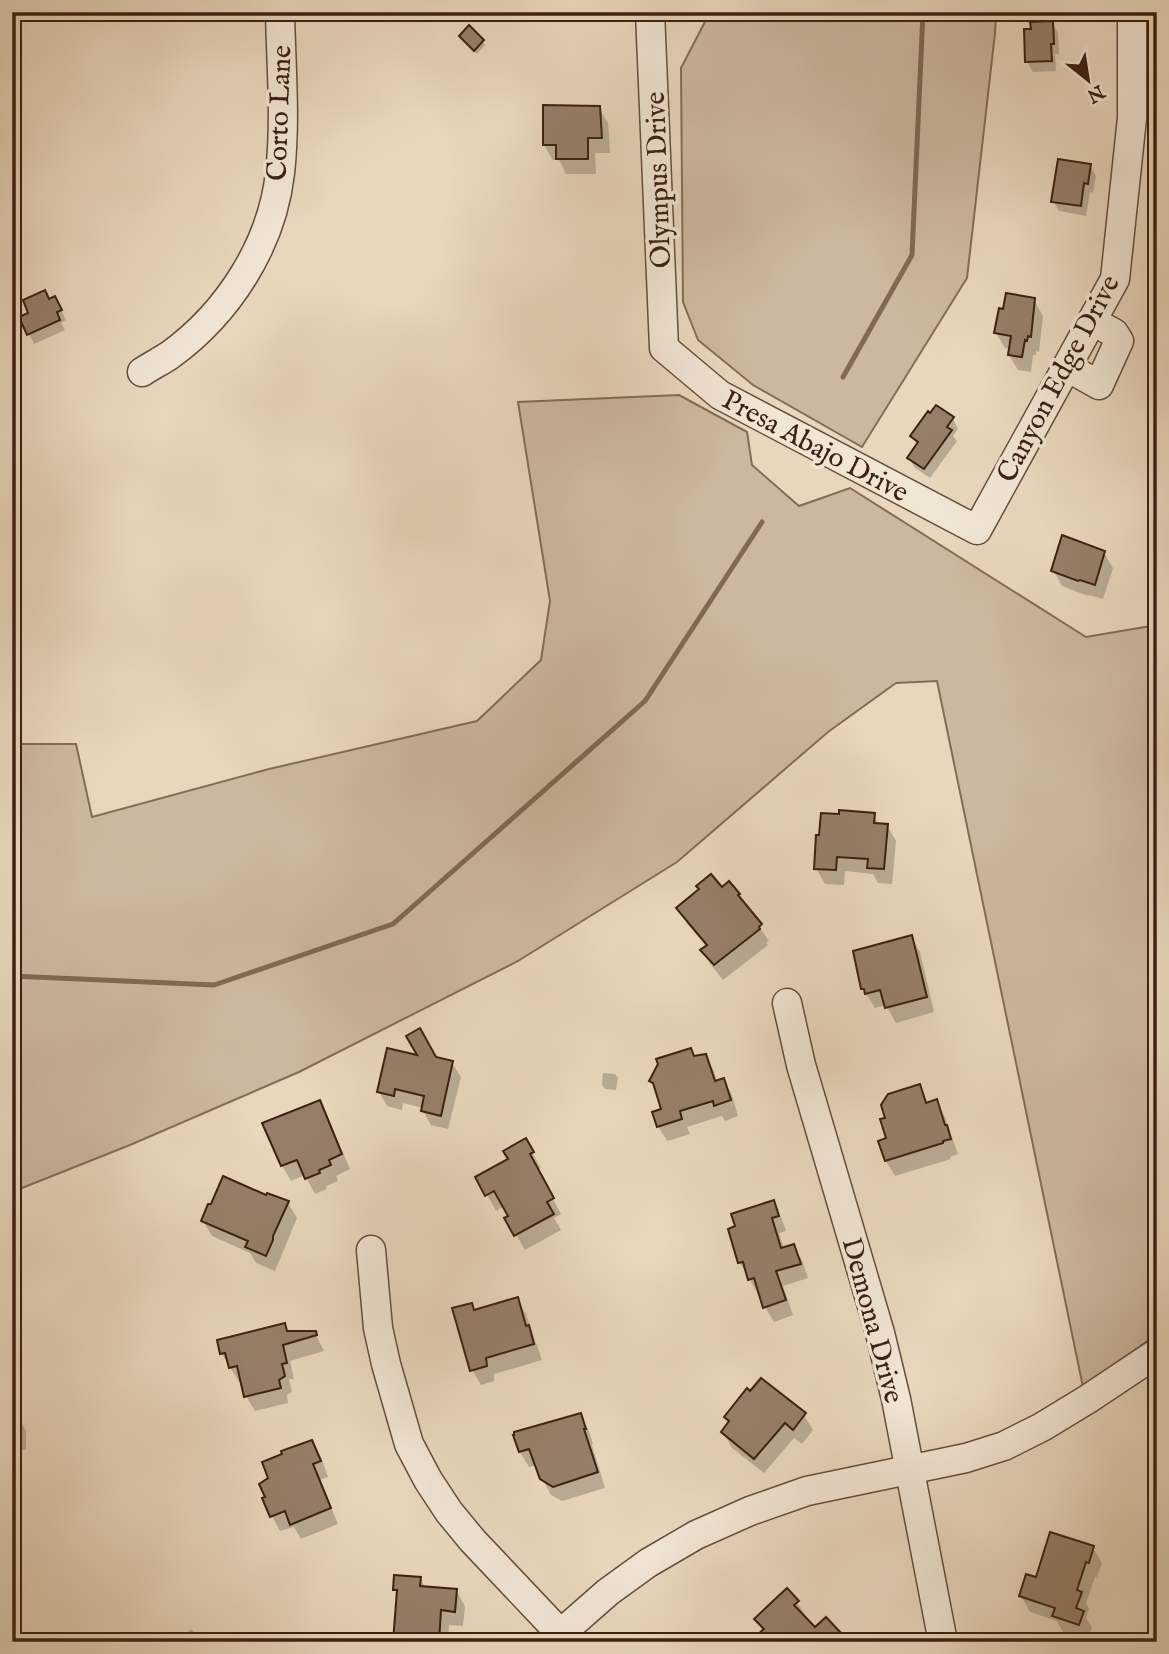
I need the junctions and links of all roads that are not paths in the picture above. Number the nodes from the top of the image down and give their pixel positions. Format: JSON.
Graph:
{"nodes":[{"id":1,"x":280,"y":12,"type":"edge"},
{"id":2,"x":1132,"y":12,"type":"edge"},
{"id":3,"x":655,"y":15,"type":"edge"},
{"id":4,"x":664,"y":348,"type":"joint"},
{"id":5,"x":142,"y":372,"type":"dead end"},
{"id":6,"x":976,"y":530,"type":"joint"},
{"id":7,"x":787,"y":1003,"type":"dead end"},
{"id":8,"x":371,"y":1250,"type":"dead end"},
{"id":9,"x":1157,"y":1353,"type":"edge"},
{"id":10,"x":909,"y":1471,"type":"junction"},
{"id":11,"x":555,"y":1637,"type":"edge"},
{"id":12,"x":943,"y":1642,"type":"edge"}],
"edges":[{"from":1,"to":5,"type":"street","name":"Corto Lane"},
{"from":2,"to":6,"type":"street","name":"Canyon Edge Drive"},
{"from":3,"to":4,"type":"street","name":"Olympus Drive"},
{"from":4,"to":6,"type":"street","name":"Presa Abajo Drive"},
{"from":7,"to":10,"type":"street","name":"Demona Drive"},
{"from":8,"to":11,"type":"street"},
{"from":9,"to":10,"type":"street"},
{"from":10,"to":11,"type":"street"},
{"from":10,"to":12,"type":"street","name":"Demona Drive"}]}
